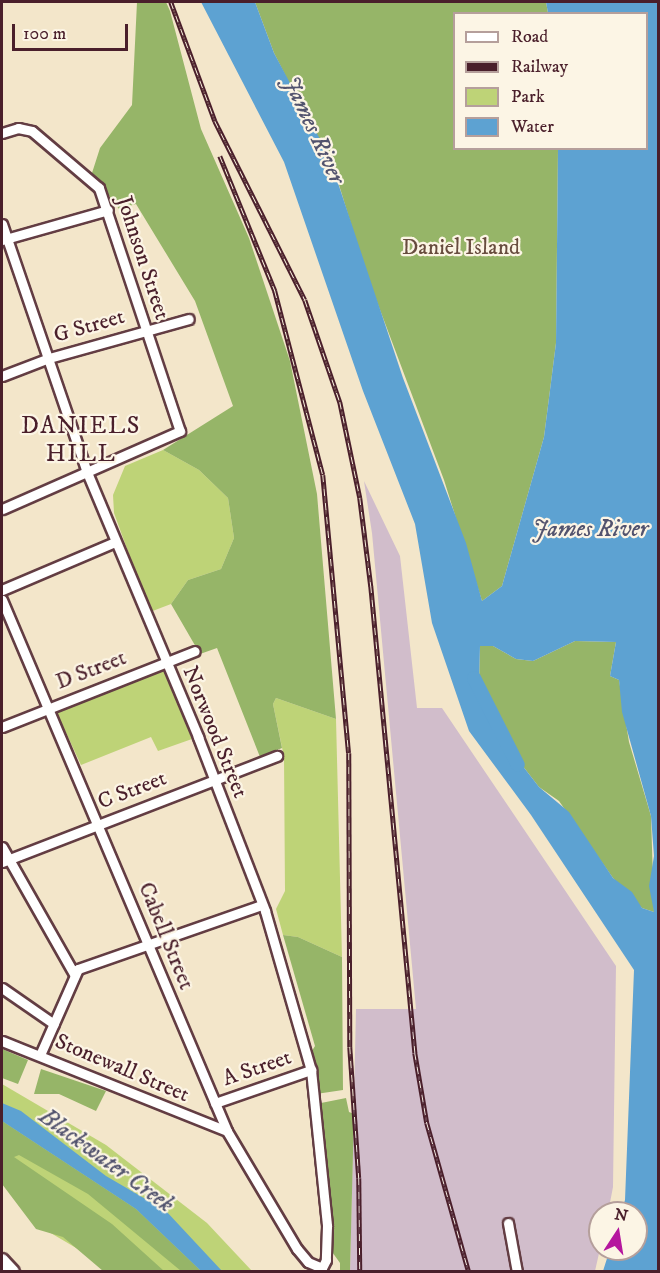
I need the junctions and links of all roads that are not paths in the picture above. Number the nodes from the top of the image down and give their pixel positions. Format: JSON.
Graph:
{"nodes":[{"id":1,"x":2,"y":133,"type":"edge"},
{"id":2,"x":108,"y":210,"type":"junction"},
{"id":3,"x":2,"y":224,"type":"edge"},
{"id":4,"x":4,"y":240,"type":"edge"},
{"id":5,"x":189,"y":320,"type":"dead end"},
{"id":6,"x":146,"y":330,"type":"junction"},
{"id":7,"x":49,"y":358,"type":"junction"},
{"id":8,"x":2,"y":376,"type":"edge"},
{"id":9,"x":87,"y":470,"type":"junction"},
{"id":10,"x":2,"y":509,"type":"edge"},
{"id":11,"x":115,"y":542,"type":"junction"},
{"id":12,"x":2,"y":591,"type":"edge"},
{"id":13,"x":2,"y":600,"type":"edge"},
{"id":14,"x":195,"y":651,"type":"dead end"},
{"id":15,"x":166,"y":662,"type":"junction"},
{"id":16,"x":47,"y":708,"type":"junction"},
{"id":17,"x":2,"y":727,"type":"edge"},
{"id":18,"x":277,"y":756,"type":"dead end"},
{"id":19,"x":213,"y":780,"type":"junction"},
{"id":20,"x":97,"y":824,"type":"junction"},
{"id":21,"x":2,"y":847,"type":"edge"},
{"id":22,"x":5,"y":861,"type":"edge"},
{"id":23,"x":262,"y":905,"type":"junction"},
{"id":24,"x":149,"y":943,"type":"junction"},
{"id":25,"x":74,"y":974,"type":"junction"},
{"id":26,"x":2,"y":988,"type":"edge"},
{"id":27,"x":54,"y":1024,"type":"junction"},
{"id":28,"x":2,"y":1041,"type":"edge"},
{"id":29,"x":40,"y":1055,"type":"junction"},
{"id":30,"x":311,"y":1070,"type":"junction"},
{"id":31,"x":215,"y":1103,"type":"junction"},
{"id":32,"x":227,"y":1131,"type":"junction"},
{"id":33,"x":508,"y":1223,"type":"dead end"},
{"id":34,"x":2,"y":1260,"type":"edge"},
{"id":35,"x":322,"y":1268,"type":"joint"},
{"id":36,"x":13,"y":1272,"type":"edge"},
{"id":37,"x":517,"y":1272,"type":"edge"}],
"edges":[{"from":1,"to":2,"type":"street","name":"Johnson Street"},
{"from":2,"to":4,"type":"street"},
{"from":2,"to":6,"type":"street","name":"Johnson Street"},
{"from":3,"to":4,"type":"street","name":"Norwood Street"},
{"from":4,"to":7,"type":"street","name":"Norwood Street"},
{"from":5,"to":6,"type":"street","name":"G Street"},
{"from":6,"to":7,"type":"street","name":"G Street"},
{"from":6,"to":9,"type":"street","name":"Johnson Street"},
{"from":7,"to":8,"type":"street","name":"G Street"},
{"from":7,"to":9,"type":"street","name":"Norwood Street"},
{"from":9,"to":10,"type":"street"},
{"from":9,"to":11,"type":"street","name":"Norwood Street"},
{"from":11,"to":12,"type":"street"},
{"from":11,"to":15,"type":"street","name":"Norwood Street"},
{"from":13,"to":16,"type":"street","name":"Cabell Street"},
{"from":14,"to":15,"type":"street","name":"D Street"},
{"from":15,"to":16,"type":"street","name":"D Street"},
{"from":15,"to":19,"type":"street","name":"Norwood Street"},
{"from":16,"to":17,"type":"street","name":"D Street"},
{"from":16,"to":20,"type":"street","name":"Cabell Street"},
{"from":18,"to":19,"type":"street","name":"C Street"},
{"from":19,"to":20,"type":"street","name":"C Street"},
{"from":19,"to":23,"type":"street","name":"Norwood Street"},
{"from":20,"to":22,"type":"street","name":"C Street"},
{"from":20,"to":24,"type":"street","name":"Cabell Street"},
{"from":21,"to":22,"type":"street"},
{"from":22,"to":25,"type":"street"},
{"from":23,"to":24,"type":"street"},
{"from":23,"to":30,"type":"street","name":"Norwood Street"},
{"from":24,"to":25,"type":"street"},
{"from":24,"to":31,"type":"street","name":"Cabell Street"},
{"from":25,"to":27,"type":"street"},
{"from":26,"to":27,"type":"street"},
{"from":27,"to":29,"type":"street"},
{"from":28,"to":29,"type":"street","name":"Stonewall Street"},
{"from":29,"to":32,"type":"street","name":"Stonewall Street"},
{"from":30,"to":31,"type":"street","name":"A Street"},
{"from":30,"to":35,"type":"street","name":"Norwood Street"},
{"from":31,"to":32,"type":"street","name":"Cabell Street"},
{"from":32,"to":35,"type":"street","name":"Cabell Street"},
{"from":33,"to":37,"type":"street"},
{"from":34,"to":36,"type":"main road"}]}
